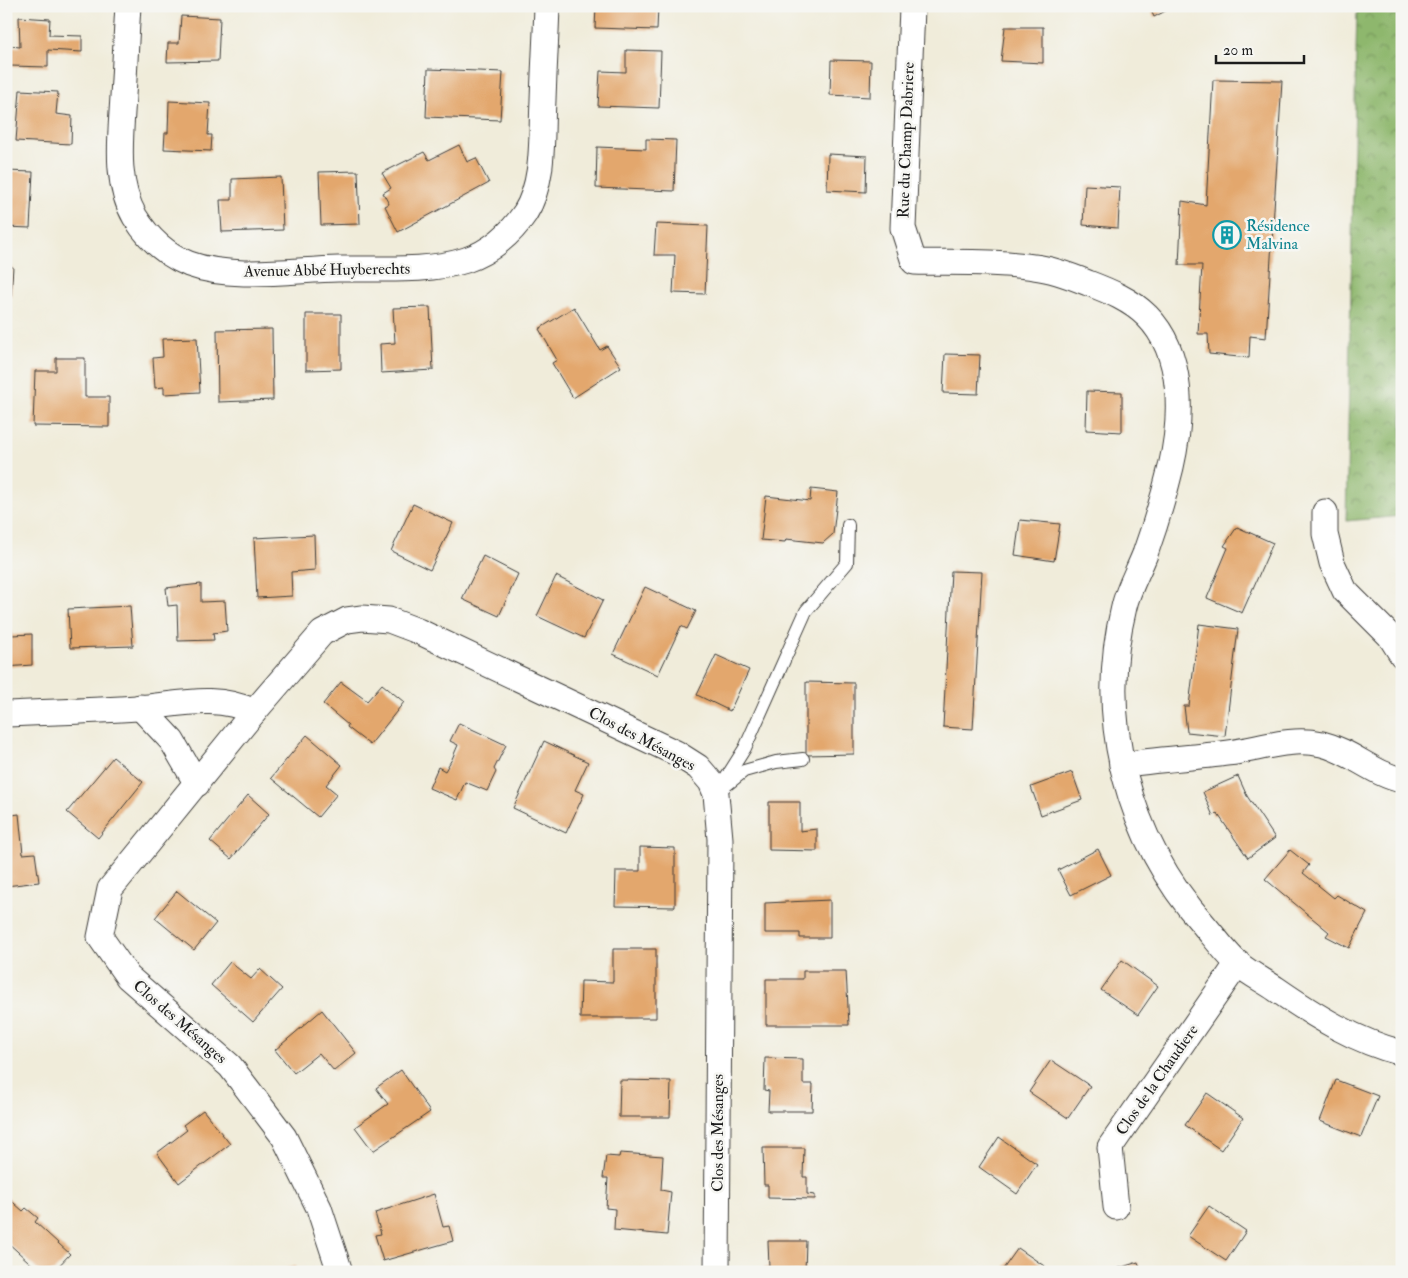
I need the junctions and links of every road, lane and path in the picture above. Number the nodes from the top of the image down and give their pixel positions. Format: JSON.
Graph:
{"nodes":[{"id":1,"x":128,"y":6,"type":"edge"},
{"id":2,"x":547,"y":6,"type":"edge"},
{"id":3,"x":912,"y":8,"type":"dead end"},
{"id":4,"x":1325,"y":512,"type":"dead end"},
{"id":5,"x":848,"y":524,"type":"dead end"},
{"id":6,"x":1402,"y":654,"type":"edge"},
{"id":7,"x":140,"y":708,"type":"junction"},
{"id":8,"x":254,"y":712,"type":"junction"},
{"id":9,"x":6,"y":714,"type":"edge"},
{"id":10,"x":803,"y":760,"type":"dead end"},
{"id":11,"x":1122,"y":765,"type":"junction"},
{"id":12,"x":1402,"y":780,"type":"edge"},
{"id":13,"x":197,"y":784,"type":"junction"},
{"id":14,"x":716,"y":794,"type":"junction"},
{"id":15,"x":1238,"y":964,"type":"junction"},
{"id":16,"x":1402,"y":1053,"type":"edge"},
{"id":17,"x":1116,"y":1207,"type":"dead end"},
{"id":18,"x":340,"y":1272,"type":"edge"},
{"id":19,"x":717,"y":1272,"type":"edge"}],
"edges":[{"from":1,"to":2,"type":"street","name":"Avenue Abbé Huyberechts"},
{"from":3,"to":11,"type":"street","name":"Rue du Champ Dabriere"},
{"from":4,"to":6,"type":"street"},
{"from":5,"to":14,"type":"lane"},
{"from":7,"to":8,"type":"street"},
{"from":7,"to":9,"type":"street"},
{"from":7,"to":13,"type":"street"},
{"from":8,"to":13,"type":"street","name":"Clos des Mésanges"},
{"from":8,"to":14,"type":"street","name":"Clos des Mésanges"},
{"from":10,"to":14,"type":"lane"},
{"from":11,"to":12,"type":"street"},
{"from":11,"to":15,"type":"street"},
{"from":13,"to":18,"type":"street","name":"Clos des Mésanges"},
{"from":14,"to":19,"type":"street","name":"Clos des Mésanges"},
{"from":15,"to":16,"type":"street"},
{"from":15,"to":17,"type":"street","name":"Clos de la Chaudiere"}]}
